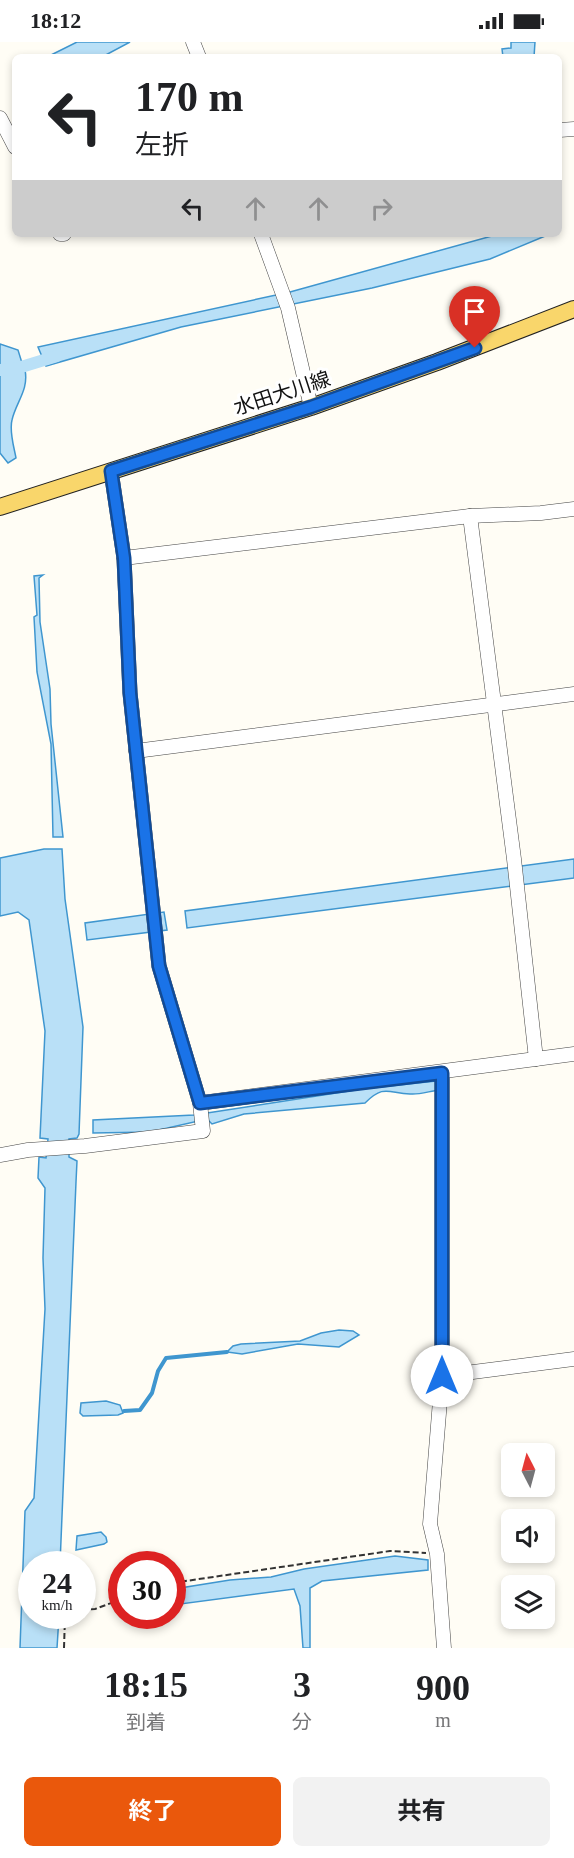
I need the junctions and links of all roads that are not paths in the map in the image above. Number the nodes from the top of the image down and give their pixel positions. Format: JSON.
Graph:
{"nodes":[{"id":1,"x":0,"y":118,"type":"edge"},
{"id":2,"x":12,"y":141,"type":"edge"},
{"id":3,"x":262,"y":237,"type":"edge"},
{"id":4,"x":574,"y":309,"type":"edge"},
{"id":5,"x":311,"y":407,"type":"junction"},
{"id":6,"x":111,"y":471,"type":"junction"},
{"id":7,"x":0,"y":507,"type":"edge"},
{"id":8,"x":574,"y":509,"type":"edge"},
{"id":9,"x":470,"y":516,"type":"junction"},
{"id":10,"x":124,"y":558,"type":"junction"},
{"id":11,"x":574,"y":694,"type":"edge"},
{"id":12,"x":493,"y":704,"type":"junction"},
{"id":13,"x":136,"y":751,"type":"junction"},
{"id":14,"x":574,"y":1054,"type":"edge"},
{"id":15,"x":536,"y":1059,"type":"junction"},
{"id":16,"x":442,"y":1073,"type":"junction"},
{"id":17,"x":200,"y":1103,"type":"junction"},
{"id":18,"x":0,"y":1155,"type":"edge"},
{"id":19,"x":574,"y":1359,"type":"edge"},
{"id":20,"x":442,"y":1376,"type":"junction"},
{"id":21,"x":444,"y":1648,"type":"edge"}],
"edges":[{"from":1,"to":2,"type":"street"},
{"from":3,"to":5,"type":"street"},
{"from":4,"to":5,"type":"main road","name":"水田大川線"},
{"from":5,"to":6,"type":"main road","name":"水田大川線"},
{"from":6,"to":7,"type":"main road","name":"水田大川線"},
{"from":6,"to":10,"type":"street"},
{"from":8,"to":9,"type":"street"},
{"from":9,"to":10,"type":"street"},
{"from":9,"to":12,"type":"street"},
{"from":10,"to":13,"type":"street"},
{"from":11,"to":12,"type":"street"},
{"from":12,"to":13,"type":"street"},
{"from":12,"to":15,"type":"street"},
{"from":13,"to":17,"type":"street"},
{"from":14,"to":15,"type":"street"},
{"from":15,"to":16,"type":"street"},
{"from":16,"to":17,"type":"street"},
{"from":16,"to":20,"type":"street"},
{"from":17,"to":18,"type":"street"},
{"from":19,"to":20,"type":"street"},
{"from":20,"to":21,"type":"street"}]}
